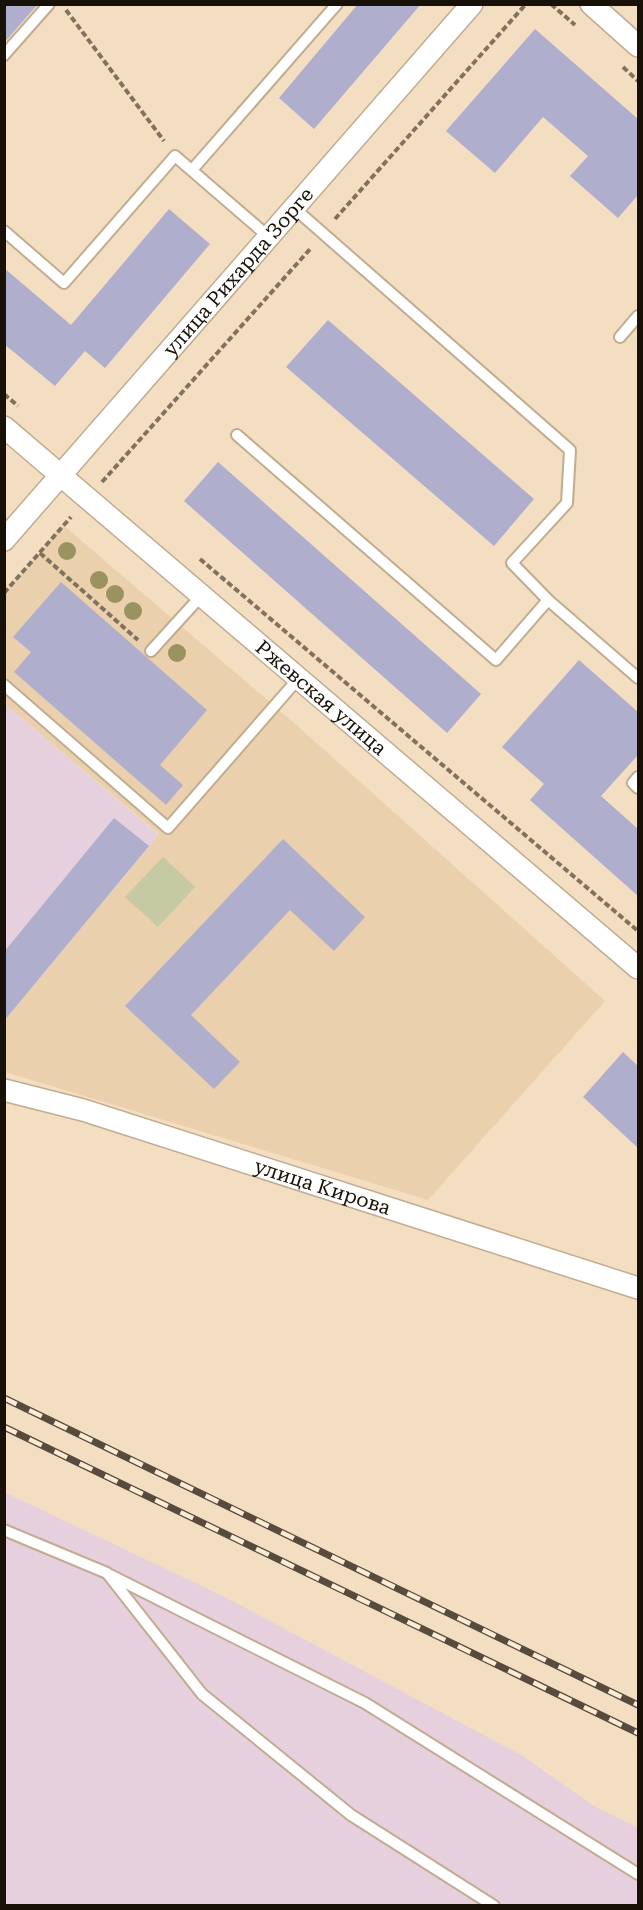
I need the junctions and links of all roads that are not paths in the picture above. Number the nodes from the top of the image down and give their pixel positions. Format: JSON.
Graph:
{"nodes":[{"id":1,"x":49,"y":4,"type":"edge"},
{"id":2,"x":337,"y":4,"type":"edge"},
{"id":3,"x":472,"y":4,"type":"edge"},
{"id":4,"x":591,"y":4,"type":"edge"},
{"id":5,"x":639,"y":46,"type":"edge"},
{"id":6,"x":4,"y":56,"type":"edge"},
{"id":7,"x":192,"y":170,"type":"junction"},
{"id":8,"x":294,"y":208,"type":"junction"},
{"id":9,"x":4,"y":231,"type":"edge"},
{"id":10,"x":269,"y":237,"type":"junction"},
{"id":11,"x":639,"y":316,"type":"edge"},
{"id":12,"x":620,"y":337,"type":"dead end"},
{"id":13,"x":4,"y":427,"type":"edge"},
{"id":14,"x":237,"y":435,"type":"dead end"},
{"id":15,"x":61,"y":475,"type":"junction"},
{"id":16,"x":4,"y":540,"type":"edge"},
{"id":17,"x":201,"y":596,"type":"junction"},
{"id":18,"x":548,"y":600,"type":"junction"},
{"id":19,"x":151,"y":651,"type":"road end"},
{"id":20,"x":639,"y":678,"type":"edge"},
{"id":21,"x":298,"y":679,"type":"junction"},
{"id":22,"x":4,"y":685,"type":"edge"},
{"id":23,"x":639,"y":777,"type":"edge"},
{"id":24,"x":639,"y":788,"type":"edge"},
{"id":25,"x":639,"y":968,"type":"edge"},
{"id":26,"x":4,"y":1090,"type":"edge"},
{"id":27,"x":639,"y":1288,"type":"edge"},
{"id":28,"x":4,"y":1530,"type":"edge"},
{"id":29,"x":107,"y":1573,"type":"junction"},
{"id":30,"x":639,"y":1874,"type":"edge"},
{"id":31,"x":494,"y":1905,"type":"edge"}],
"edges":[{"from":1,"to":6,"type":"lane"},
{"from":2,"to":7,"type":"lane"},
{"from":3,"to":8,"type":"street","name":"улица Рихарда Зорге"},
{"from":4,"to":5,"type":"street"},
{"from":7,"to":9,"type":"lane"},
{"from":7,"to":10,"type":"lane"},
{"from":8,"to":10,"type":"street","name":"улица Рихарда Зорге"},
{"from":8,"to":18,"type":"lane"},
{"from":10,"to":15,"type":"street","name":"улица Рихарда Зорге"},
{"from":11,"to":12,"type":"lane"},
{"from":13,"to":15,"type":"street","name":"Ржевская улица"},
{"from":14,"to":18,"type":"lane"},
{"from":15,"to":16,"type":"street","name":"улица Рихарда Зорге"},
{"from":15,"to":17,"type":"street","name":"Ржевская улица"},
{"from":17,"to":19,"type":"lane"},
{"from":17,"to":21,"type":"street","name":"Ржевская улица"},
{"from":18,"to":20,"type":"lane"},
{"from":21,"to":22,"type":"lane"},
{"from":21,"to":25,"type":"street","name":"Ржевская улица"},
{"from":23,"to":24,"type":"lane"},
{"from":26,"to":27,"type":"street","name":"улица Кирова"},
{"from":28,"to":29,"type":"lane"},
{"from":29,"to":30,"type":"lane"},
{"from":29,"to":31,"type":"lane"}]}
